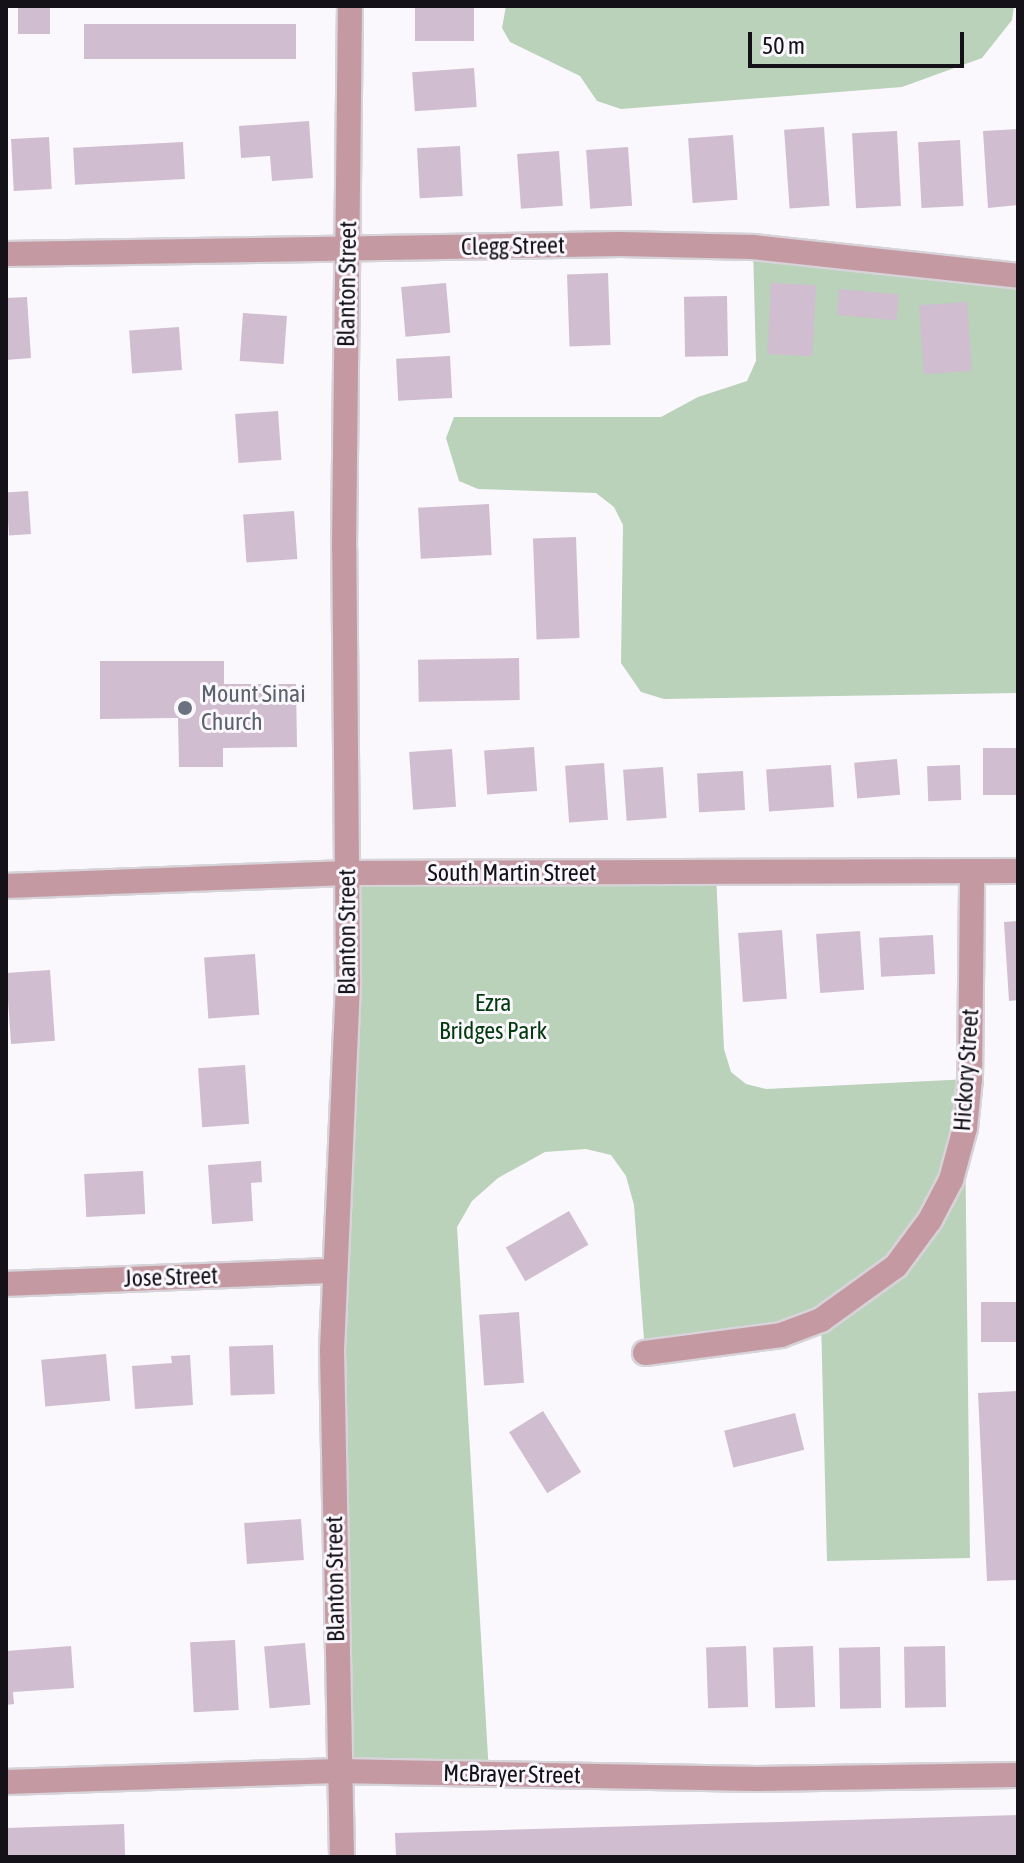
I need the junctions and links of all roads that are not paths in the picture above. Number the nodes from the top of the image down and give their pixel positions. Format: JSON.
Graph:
{"nodes":[{"id":1,"x":350,"y":6,"type":"edge"},
{"id":2,"x":347,"y":248,"type":"junction"},
{"id":3,"x":6,"y":254,"type":"edge"},
{"id":4,"x":1018,"y":276,"type":"edge"},
{"id":5,"x":1018,"y":871,"type":"edge"},
{"id":6,"x":972,"y":872,"type":"junction"},
{"id":7,"x":347,"y":873,"type":"junction"},
{"id":8,"x":6,"y":886,"type":"edge"},
{"id":9,"x":335,"y":1271,"type":"junction"},
{"id":10,"x":6,"y":1284,"type":"edge"},
{"id":11,"x":645,"y":1353,"type":"dead end"},
{"id":12,"x":337,"y":1771,"type":"junction"},
{"id":13,"x":1018,"y":1775,"type":"edge"},
{"id":14,"x":6,"y":1782,"type":"edge"},
{"id":15,"x":342,"y":1857,"type":"edge"}],
"edges":[{"from":1,"to":2,"type":"street","name":"Blanton Street"},
{"from":2,"to":3,"type":"street","name":"Clegg Street"},
{"from":2,"to":4,"type":"street","name":"Clegg Street"},
{"from":2,"to":7,"type":"street","name":"Blanton Street"},
{"from":5,"to":6,"type":"street","name":"South Martin Street"},
{"from":6,"to":7,"type":"street","name":"South Martin Street"},
{"from":6,"to":11,"type":"street","name":"Hickory Street"},
{"from":7,"to":8,"type":"street","name":"South Martin Street"},
{"from":7,"to":9,"type":"street","name":"Blanton Street"},
{"from":9,"to":10,"type":"street","name":"Jose Street"},
{"from":9,"to":12,"type":"street","name":"Blanton Street"},
{"from":12,"to":13,"type":"street","name":"McBrayer Street"},
{"from":12,"to":14,"type":"street","name":"McBrayer Street"},
{"from":12,"to":15,"type":"street","name":"Blanton Street"}]}
